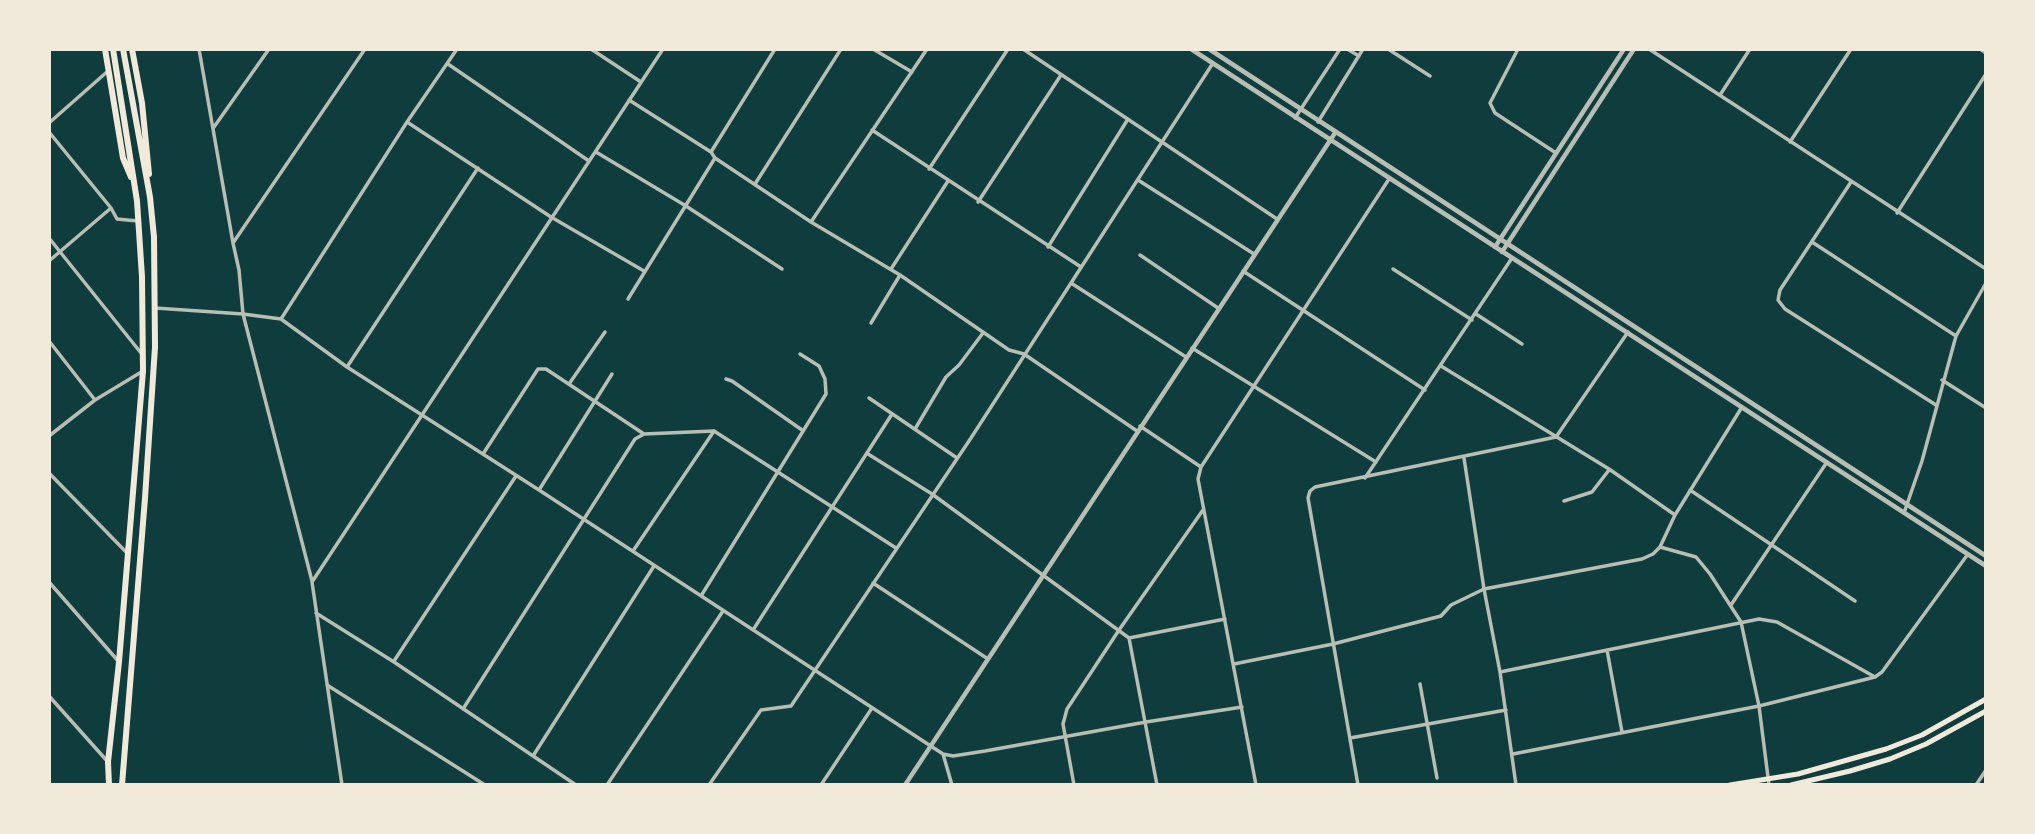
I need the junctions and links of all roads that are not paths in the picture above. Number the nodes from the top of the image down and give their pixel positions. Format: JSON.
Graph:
{"nodes":[{"id":1,"x":105,"y":49,"type":"edge"},
{"id":2,"x":113,"y":49,"type":"edge"},
{"id":3,"x":123,"y":49,"type":"edge"},
{"id":4,"x":132,"y":49,"type":"edge"},
{"id":5,"x":199,"y":49,"type":"edge"},
{"id":6,"x":269,"y":49,"type":"edge"},
{"id":7,"x":364,"y":49,"type":"edge"},
{"id":8,"x":457,"y":49,"type":"edge"},
{"id":9,"x":591,"y":49,"type":"edge"},
{"id":10,"x":663,"y":49,"type":"edge"},
{"id":11,"x":775,"y":49,"type":"edge"},
{"id":12,"x":841,"y":49,"type":"edge"},
{"id":13,"x":873,"y":49,"type":"edge"},
{"id":14,"x":927,"y":49,"type":"edge"},
{"id":15,"x":1008,"y":49,"type":"edge"},
{"id":16,"x":1023,"y":49,"type":"edge"},
{"id":17,"x":1191,"y":49,"type":"edge"},
{"id":18,"x":1209,"y":49,"type":"edge"},
{"id":19,"x":1340,"y":49,"type":"edge"},
{"id":20,"x":1347,"y":49,"type":"edge"},
{"id":21,"x":1363,"y":49,"type":"edge"},
{"id":22,"x":1388,"y":49,"type":"edge"},
{"id":23,"x":1518,"y":49,"type":"edge"},
{"id":24,"x":1624,"y":49,"type":"edge"},
{"id":25,"x":1634,"y":49,"type":"edge"},
{"id":26,"x":1649,"y":49,"type":"edge"},
{"id":27,"x":1750,"y":49,"type":"edge"},
{"id":28,"x":1851,"y":49,"type":"edge"},
{"id":29,"x":1980,"y":49,"type":"edge"},
{"id":30,"x":1986,"y":53,"type":"edge"},
{"id":31,"x":1359,"y":56,"type":"junction"},
{"id":32,"x":1213,"y":63,"type":"junction"},
{"id":33,"x":448,"y":64,"type":"junction"},
{"id":34,"x":109,"y":69,"type":"junction"},
{"id":35,"x":912,"y":72,"type":"junction"},
{"id":36,"x":1061,"y":74,"type":"junction"},
{"id":37,"x":1986,"y":74,"type":"edge"},
{"id":38,"x":1430,"y":76,"type":"dead end"},
{"id":39,"x":641,"y":82,"type":"junction"},
{"id":40,"x":1720,"y":95,"type":"junction"},
{"id":41,"x":629,"y":100,"type":"junction"},
{"id":42,"x":1301,"y":110,"type":"junction"},
{"id":43,"x":1296,"y":118,"type":"junction"},
{"id":44,"x":1128,"y":119,"type":"junction"},
{"id":45,"x":407,"y":122,"type":"junction"},
{"id":46,"x":1318,"y":122,"type":"junction"},
{"id":47,"x":49,"y":123,"type":"edge"},
{"id":48,"x":214,"y":127,"type":"junction"},
{"id":49,"x":872,"y":130,"type":"junction"},
{"id":50,"x":49,"y":132,"type":"edge"},
{"id":51,"x":1335,"y":133,"type":"junction"},
{"id":52,"x":1330,"y":140,"type":"junction"},
{"id":53,"x":1162,"y":141,"type":"junction"},
{"id":54,"x":1790,"y":142,"type":"junction"},
{"id":55,"x":596,"y":152,"type":"junction"},
{"id":56,"x":711,"y":152,"type":"junction"},
{"id":57,"x":1556,"y":153,"type":"junction"},
{"id":58,"x":715,"y":158,"type":"junction"},
{"id":59,"x":589,"y":161,"type":"junction"},
{"id":60,"x":478,"y":168,"type":"junction"},
{"id":61,"x":929,"y":169,"type":"junction"},
{"id":62,"x":1389,"y":179,"type":"junction"},
{"id":63,"x":1137,"y":180,"type":"junction"},
{"id":64,"x":948,"y":181,"type":"junction"},
{"id":65,"x":1851,"y":182,"type":"junction"},
{"id":66,"x":755,"y":184,"type":"junction"},
{"id":67,"x":136,"y":190,"type":"junction"},
{"id":68,"x":149,"y":197,"type":"junction"},
{"id":69,"x":978,"y":202,"type":"junction"},
{"id":70,"x":686,"y":206,"type":"junction"},
{"id":71,"x":111,"y":208,"type":"junction"},
{"id":72,"x":1897,"y":213,"type":"junction"},
{"id":73,"x":551,"y":217,"type":"junction"},
{"id":74,"x":1277,"y":219,"type":"junction"},
{"id":75,"x":138,"y":221,"type":"junction"},
{"id":76,"x":811,"y":222,"type":"junction"},
{"id":77,"x":49,"y":238,"type":"edge"},
{"id":78,"x":1501,"y":239,"type":"junction"},
{"id":79,"x":1812,"y":242,"type":"junction"},
{"id":80,"x":233,"y":243,"type":"junction"},
{"id":81,"x":1508,"y":244,"type":"junction"},
{"id":82,"x":1048,"y":247,"type":"junction"},
{"id":83,"x":1495,"y":247,"type":"junction"},
{"id":84,"x":60,"y":252,"type":"junction"},
{"id":85,"x":1502,"y":252,"type":"junction"},
{"id":86,"x":1254,"y":254,"type":"junction"},
{"id":87,"x":1140,"y":255,"type":"dead end"},
{"id":88,"x":1512,"y":258,"type":"junction"},
{"id":89,"x":49,"y":261,"type":"edge"},
{"id":90,"x":1081,"y":267,"type":"junction"},
{"id":91,"x":782,"y":269,"type":"dead end"},
{"id":92,"x":891,"y":269,"type":"junction"},
{"id":93,"x":1394,"y":269,"type":"dead end"},
{"id":94,"x":1986,"y":269,"type":"edge"},
{"id":95,"x":644,"y":271,"type":"junction"},
{"id":96,"x":1243,"y":271,"type":"junction"},
{"id":97,"x":900,"y":275,"type":"junction"},
{"id":98,"x":1071,"y":283,"type":"junction"},
{"id":99,"x":1986,"y":283,"type":"edge"},
{"id":100,"x":628,"y":299,"type":"dead end"},
{"id":101,"x":154,"y":308,"type":"junction"},
{"id":102,"x":1218,"y":309,"type":"junction"},
{"id":103,"x":1304,"y":310,"type":"junction"},
{"id":104,"x":243,"y":314,"type":"junction"},
{"id":105,"x":1476,"y":314,"type":"junction"},
{"id":106,"x":281,"y":319,"type":"junction"},
{"id":107,"x":1472,"y":320,"type":"junction"},
{"id":108,"x":871,"y":323,"type":"dead end"},
{"id":109,"x":606,"y":332,"type":"dead end"},
{"id":110,"x":1628,"y":332,"type":"junction"},
{"id":111,"x":983,"y":333,"type":"junction"},
{"id":112,"x":1956,"y":336,"type":"junction"},
{"id":113,"x":49,"y":341,"type":"edge"},
{"id":114,"x":1522,"y":344,"type":"dead end"},
{"id":115,"x":1192,"y":348,"type":"junction"},
{"id":116,"x":800,"y":354,"type":"dead end"},
{"id":117,"x":1024,"y":354,"type":"junction"},
{"id":118,"x":142,"y":355,"type":"junction"},
{"id":119,"x":1186,"y":357,"type":"junction"},
{"id":120,"x":1441,"y":366,"type":"junction"},
{"id":121,"x":347,"y":367,"type":"junction"},
{"id":122,"x":142,"y":371,"type":"junction"},
{"id":123,"x":612,"y":374,"type":"dead end"},
{"id":124,"x":726,"y":379,"type":"dead end"},
{"id":125,"x":1942,"y":380,"type":"junction"},
{"id":126,"x":569,"y":384,"type":"junction"},
{"id":127,"x":1254,"y":387,"type":"junction"},
{"id":128,"x":1425,"y":390,"type":"junction"},
{"id":129,"x":869,"y":398,"type":"dead end"},
{"id":130,"x":95,"y":400,"type":"junction"},
{"id":131,"x":596,"y":401,"type":"junction"},
{"id":132,"x":1936,"y":405,"type":"junction"},
{"id":133,"x":1742,"y":407,"type":"junction"},
{"id":134,"x":1986,"y":408,"type":"edge"},
{"id":135,"x":892,"y":414,"type":"junction"},
{"id":136,"x":422,"y":416,"type":"junction"},
{"id":137,"x":915,"y":429,"type":"junction"},
{"id":138,"x":1139,"y":429,"type":"junction"},
{"id":139,"x":802,"y":430,"type":"junction"},
{"id":140,"x":714,"y":431,"type":"junction"},
{"id":141,"x":644,"y":434,"type":"junction"},
{"id":142,"x":49,"y":436,"type":"edge"},
{"id":143,"x":1556,"y":437,"type":"junction"},
{"id":144,"x":483,"y":454,"type":"junction"},
{"id":145,"x":868,"y":454,"type":"junction"},
{"id":146,"x":957,"y":458,"type":"junction"},
{"id":147,"x":1464,"y":458,"type":"junction"},
{"id":148,"x":1377,"y":462,"type":"junction"},
{"id":149,"x":1826,"y":462,"type":"junction"},
{"id":150,"x":1201,"y":467,"type":"junction"},
{"id":151,"x":1609,"y":469,"type":"junction"},
{"id":152,"x":778,"y":471,"type":"junction"},
{"id":153,"x":49,"y":473,"type":"edge"},
{"id":154,"x":516,"y":476,"type":"junction"},
{"id":155,"x":1365,"y":478,"type":"junction"},
{"id":156,"x":539,"y":490,"type":"junction"},
{"id":157,"x":1690,"y":491,"type":"junction"},
{"id":158,"x":932,"y":494,"type":"junction"},
{"id":159,"x":1564,"y":501,"type":"dead end"},
{"id":160,"x":1909,"y":504,"type":"junction"},
{"id":161,"x":834,"y":506,"type":"junction"},
{"id":162,"x":1203,"y":510,"type":"junction"},
{"id":163,"x":1905,"y":513,"type":"junction"},
{"id":164,"x":1675,"y":515,"type":"junction"},
{"id":165,"x":583,"y":520,"type":"junction"},
{"id":166,"x":1770,"y":545,"type":"junction"},
{"id":167,"x":1660,"y":547,"type":"junction"},
{"id":168,"x":896,"y":548,"type":"junction"},
{"id":169,"x":632,"y":552,"type":"junction"},
{"id":170,"x":1968,"y":554,"type":"junction"},
{"id":171,"x":128,"y":555,"type":"junction"},
{"id":172,"x":1986,"y":556,"type":"edge"},
{"id":173,"x":654,"y":566,"type":"junction"},
{"id":174,"x":1986,"y":566,"type":"edge"},
{"id":175,"x":1043,"y":575,"type":"junction"},
{"id":176,"x":49,"y":582,"type":"edge"},
{"id":177,"x":312,"y":582,"type":"junction"},
{"id":178,"x":873,"y":583,"type":"junction"},
{"id":179,"x":1484,"y":589,"type":"junction"},
{"id":180,"x":701,"y":596,"type":"junction"},
{"id":181,"x":1855,"y":601,"type":"dead end"},
{"id":182,"x":1731,"y":605,"type":"junction"},
{"id":183,"x":723,"y":611,"type":"junction"},
{"id":184,"x":316,"y":613,"type":"junction"},
{"id":185,"x":1225,"y":619,"type":"junction"},
{"id":186,"x":1741,"y":622,"type":"junction"},
{"id":187,"x":752,"y":630,"type":"junction"},
{"id":188,"x":1119,"y":630,"type":"junction"},
{"id":189,"x":1129,"y":638,"type":"junction"},
{"id":190,"x":1333,"y":644,"type":"junction"},
{"id":191,"x":1607,"y":650,"type":"junction"},
{"id":192,"x":988,"y":659,"type":"junction"},
{"id":193,"x":119,"y":662,"type":"junction"},
{"id":194,"x":394,"y":662,"type":"junction"},
{"id":195,"x":1234,"y":664,"type":"junction"},
{"id":196,"x":815,"y":670,"type":"junction"},
{"id":197,"x":1500,"y":672,"type":"junction"},
{"id":198,"x":1875,"y":677,"type":"junction"},
{"id":199,"x":1420,"y":684,"type":"dead end"},
{"id":200,"x":327,"y":685,"type":"junction"},
{"id":201,"x":49,"y":696,"type":"edge"},
{"id":202,"x":1986,"y":699,"type":"edge"},
{"id":203,"x":1759,"y":706,"type":"junction"},
{"id":204,"x":872,"y":708,"type":"junction"},
{"id":205,"x":1242,"y":708,"type":"junction"},
{"id":206,"x":463,"y":709,"type":"junction"},
{"id":207,"x":1506,"y":710,"type":"junction"},
{"id":208,"x":1986,"y":711,"type":"edge"},
{"id":209,"x":1146,"y":722,"type":"junction"},
{"id":210,"x":1427,"y":726,"type":"junction"},
{"id":211,"x":1622,"y":733,"type":"junction"},
{"id":212,"x":1065,"y":736,"type":"junction"},
{"id":213,"x":1350,"y":738,"type":"junction"},
{"id":214,"x":931,"y":746,"type":"junction"},
{"id":215,"x":943,"y":754,"type":"junction"},
{"id":216,"x":1513,"y":754,"type":"junction"},
{"id":217,"x":533,"y":756,"type":"junction"},
{"id":218,"x":108,"y":762,"type":"junction"},
{"id":219,"x":1986,"y":770,"type":"edge"},
{"id":220,"x":1437,"y":778,"type":"dead end"},
{"id":221,"x":1769,"y":782,"type":"edge"},
{"id":222,"x":109,"y":785,"type":"edge"},
{"id":223,"x":122,"y":785,"type":"edge"},
{"id":224,"x":342,"y":785,"type":"edge"},
{"id":225,"x":485,"y":785,"type":"edge"},
{"id":226,"x":576,"y":785,"type":"edge"},
{"id":227,"x":607,"y":785,"type":"edge"},
{"id":228,"x":709,"y":785,"type":"edge"},
{"id":229,"x":821,"y":785,"type":"edge"},
{"id":230,"x":905,"y":785,"type":"edge"},
{"id":231,"x":952,"y":785,"type":"edge"},
{"id":232,"x":1074,"y":785,"type":"edge"},
{"id":233,"x":1157,"y":785,"type":"edge"},
{"id":234,"x":1256,"y":785,"type":"edge"},
{"id":235,"x":1359,"y":785,"type":"edge"},
{"id":236,"x":1516,"y":785,"type":"edge"},
{"id":237,"x":1730,"y":785,"type":"edge"},
{"id":238,"x":1791,"y":785,"type":"edge"},
{"id":239,"x":1976,"y":785,"type":"edge"}],
"edges":[{"from":1,"to":34,"type":"highway"},
{"from":2,"to":67,"type":"highway"},
{"from":3,"to":68,"type":"highway"},
{"from":4,"to":68,"type":"highway"},
{"from":5,"to":48,"type":"street"},
{"from":6,"to":48,"type":"street"},
{"from":7,"to":80,"type":"street"},
{"from":8,"to":33,"type":"street"},
{"from":9,"to":39,"type":"street"},
{"from":10,"to":39,"type":"street"},
{"from":11,"to":56,"type":"street"},
{"from":12,"to":66,"type":"street"},
{"from":13,"to":35,"type":"street"},
{"from":14,"to":35,"type":"street"},
{"from":15,"to":61,"type":"street"},
{"from":16,"to":36,"type":"street"},
{"from":17,"to":32,"type":"street"},
{"from":18,"to":42,"type":"street"},
{"from":19,"to":42,"type":"street"},
{"from":20,"to":31,"type":"street"},
{"from":21,"to":31,"type":"street"},
{"from":22,"to":38,"type":"street"},
{"from":23,"to":57,"type":"street"},
{"from":24,"to":57,"type":"street"},
{"from":25,"to":81,"type":"street"},
{"from":26,"to":40,"type":"street"},
{"from":27,"to":40,"type":"street"},
{"from":28,"to":54,"type":"street"},
{"from":29,"to":30,"type":"street"},
{"from":31,"to":46,"type":"street"},
{"from":32,"to":43,"type":"street"},
{"from":32,"to":53,"type":"street"},
{"from":33,"to":45,"type":"street"},
{"from":33,"to":59,"type":"street"},
{"from":34,"to":47,"type":"street"},
{"from":34,"to":67,"type":"highway"},
{"from":35,"to":49,"type":"street"},
{"from":36,"to":44,"type":"street"},
{"from":36,"to":69,"type":"street"},
{"from":37,"to":72,"type":"street"},
{"from":39,"to":41,"type":"street"},
{"from":40,"to":54,"type":"street"},
{"from":41,"to":55,"type":"street"},
{"from":41,"to":56,"type":"street"},
{"from":42,"to":43,"type":"street"},
{"from":42,"to":46,"type":"street"},
{"from":43,"to":52,"type":"street"},
{"from":44,"to":53,"type":"street"},
{"from":44,"to":82,"type":"street"},
{"from":45,"to":60,"type":"street"},
{"from":45,"to":106,"type":"street"},
{"from":46,"to":51,"type":"street"},
{"from":48,"to":80,"type":"street"},
{"from":49,"to":61,"type":"street"},
{"from":49,"to":76,"type":"street"},
{"from":50,"to":71,"type":"street"},
{"from":51,"to":52,"type":"street"},
{"from":51,"to":78,"type":"street"},
{"from":52,"to":62,"type":"street"},
{"from":52,"to":74,"type":"street"},
{"from":53,"to":63,"type":"street"},
{"from":53,"to":74,"type":"street"},
{"from":54,"to":65,"type":"street"},
{"from":55,"to":59,"type":"street"},
{"from":55,"to":70,"type":"street"},
{"from":56,"to":58,"type":"street"},
{"from":57,"to":78,"type":"street"},
{"from":58,"to":66,"type":"street"},
{"from":58,"to":70,"type":"street"},
{"from":59,"to":73,"type":"street"},
{"from":60,"to":73,"type":"street"},
{"from":60,"to":121,"type":"street"},
{"from":61,"to":64,"type":"street"},
{"from":62,"to":83,"type":"street"},
{"from":62,"to":103,"type":"street"},
{"from":63,"to":86,"type":"street"},
{"from":63,"to":90,"type":"street"},
{"from":64,"to":69,"type":"street"},
{"from":64,"to":92,"type":"street"},
{"from":65,"to":72,"type":"street"},
{"from":65,"to":79,"type":"street"},
{"from":66,"to":76,"type":"street"},
{"from":67,"to":75,"type":"highway"},
{"from":68,"to":101,"type":"highway"},
{"from":69,"to":82,"type":"street"},
{"from":70,"to":91,"type":"street"},
{"from":70,"to":95,"type":"street"},
{"from":71,"to":75,"type":"street"},
{"from":71,"to":84,"type":"street"},
{"from":72,"to":94,"type":"street"},
{"from":73,"to":95,"type":"street"},
{"from":73,"to":136,"type":"street"},
{"from":74,"to":86,"type":"street"},
{"from":75,"to":118,"type":"highway"},
{"from":76,"to":92,"type":"street"},
{"from":77,"to":84,"type":"street"},
{"from":78,"to":81,"type":"street"},
{"from":78,"to":83,"type":"street"},
{"from":79,"to":112,"type":"street"},
{"from":79,"to":132,"type":"street"},
{"from":80,"to":104,"type":"street"},
{"from":81,"to":85,"type":"street"},
{"from":81,"to":160,"type":"street"},
{"from":82,"to":90,"type":"street"},
{"from":83,"to":85,"type":"street"},
{"from":84,"to":89,"type":"street"},
{"from":84,"to":118,"type":"street"},
{"from":85,"to":88,"type":"street"},
{"from":86,"to":96,"type":"street"},
{"from":87,"to":102,"type":"street"},
{"from":88,"to":105,"type":"street"},
{"from":88,"to":110,"type":"street"},
{"from":90,"to":98,"type":"street"},
{"from":92,"to":97,"type":"street"},
{"from":93,"to":107,"type":"street"},
{"from":95,"to":100,"type":"street"},
{"from":96,"to":102,"type":"street"},
{"from":96,"to":103,"type":"street"},
{"from":97,"to":108,"type":"street"},
{"from":97,"to":111,"type":"street"},
{"from":98,"to":117,"type":"street"},
{"from":98,"to":119,"type":"street"},
{"from":99,"to":112,"type":"street"},
{"from":101,"to":104,"type":"street"},
{"from":101,"to":223,"type":"highway"},
{"from":102,"to":115,"type":"street"},
{"from":103,"to":127,"type":"street"},
{"from":103,"to":128,"type":"street"},
{"from":104,"to":106,"type":"street"},
{"from":104,"to":177,"type":"street"},
{"from":105,"to":107,"type":"street"},
{"from":105,"to":114,"type":"street"},
{"from":106,"to":121,"type":"street"},
{"from":107,"to":120,"type":"street"},
{"from":109,"to":126,"type":"street"},
{"from":110,"to":133,"type":"street"},
{"from":110,"to":143,"type":"street"},
{"from":111,"to":117,"type":"street"},
{"from":111,"to":137,"type":"street"},
{"from":112,"to":125,"type":"street"},
{"from":113,"to":130,"type":"street"},
{"from":115,"to":119,"type":"street"},
{"from":115,"to":127,"type":"street"},
{"from":116,"to":139,"type":"street"},
{"from":117,"to":138,"type":"street"},
{"from":117,"to":146,"type":"street"},
{"from":118,"to":122,"type":"highway"},
{"from":119,"to":138,"type":"street"},
{"from":120,"to":128,"type":"street"},
{"from":120,"to":143,"type":"street"},
{"from":121,"to":136,"type":"street"},
{"from":122,"to":130,"type":"street"},
{"from":122,"to":171,"type":"highway"},
{"from":123,"to":131,"type":"street"},
{"from":124,"to":139,"type":"street"},
{"from":125,"to":132,"type":"street"},
{"from":125,"to":134,"type":"street"},
{"from":126,"to":131,"type":"street"},
{"from":126,"to":144,"type":"street"},
{"from":127,"to":148,"type":"street"},
{"from":127,"to":150,"type":"street"},
{"from":128,"to":148,"type":"street"},
{"from":129,"to":135,"type":"street"},
{"from":130,"to":142,"type":"street"},
{"from":131,"to":141,"type":"street"},
{"from":131,"to":156,"type":"street"},
{"from":132,"to":160,"type":"street"},
{"from":133,"to":149,"type":"street"},
{"from":133,"to":157,"type":"street"},
{"from":135,"to":137,"type":"street"},
{"from":135,"to":145,"type":"street"},
{"from":136,"to":144,"type":"street"},
{"from":136,"to":177,"type":"street"},
{"from":137,"to":146,"type":"street"},
{"from":138,"to":150,"type":"street"},
{"from":138,"to":175,"type":"street"},
{"from":139,"to":152,"type":"street"},
{"from":140,"to":141,"type":"street"},
{"from":140,"to":152,"type":"street"},
{"from":140,"to":169,"type":"street"},
{"from":141,"to":165,"type":"street"},
{"from":143,"to":147,"type":"street"},
{"from":143,"to":151,"type":"street"},
{"from":144,"to":154,"type":"street"},
{"from":145,"to":158,"type":"street"},
{"from":145,"to":161,"type":"street"},
{"from":146,"to":158,"type":"street"},
{"from":147,"to":155,"type":"street"},
{"from":147,"to":179,"type":"street"},
{"from":148,"to":155,"type":"street"},
{"from":149,"to":163,"type":"street"},
{"from":149,"to":166,"type":"street"},
{"from":150,"to":162,"type":"street"},
{"from":151,"to":159,"type":"street"},
{"from":151,"to":164,"type":"street"},
{"from":152,"to":161,"type":"street"},
{"from":152,"to":180,"type":"street"},
{"from":153,"to":171,"type":"street"},
{"from":154,"to":156,"type":"street"},
{"from":154,"to":194,"type":"street"},
{"from":155,"to":190,"type":"street"},
{"from":156,"to":165,"type":"street"},
{"from":157,"to":164,"type":"street"},
{"from":157,"to":166,"type":"street"},
{"from":158,"to":168,"type":"street"},
{"from":158,"to":175,"type":"street"},
{"from":160,"to":163,"type":"street"},
{"from":160,"to":172,"type":"street"},
{"from":161,"to":168,"type":"street"},
{"from":161,"to":187,"type":"street"},
{"from":162,"to":185,"type":"street"},
{"from":162,"to":188,"type":"street"},
{"from":163,"to":170,"type":"street"},
{"from":164,"to":167,"type":"street"},
{"from":165,"to":169,"type":"street"},
{"from":165,"to":206,"type":"street"},
{"from":166,"to":181,"type":"street"},
{"from":166,"to":182,"type":"street"},
{"from":167,"to":179,"type":"street"},
{"from":167,"to":182,"type":"street"},
{"from":168,"to":178,"type":"street"},
{"from":169,"to":173,"type":"street"},
{"from":170,"to":174,"type":"street"},
{"from":170,"to":198,"type":"street"},
{"from":171,"to":193,"type":"highway"},
{"from":173,"to":180,"type":"street"},
{"from":173,"to":217,"type":"street"},
{"from":175,"to":188,"type":"street"},
{"from":175,"to":192,"type":"street"},
{"from":176,"to":193,"type":"street"},
{"from":177,"to":184,"type":"street"},
{"from":178,"to":192,"type":"street"},
{"from":178,"to":196,"type":"street"},
{"from":179,"to":190,"type":"street"},
{"from":179,"to":197,"type":"street"},
{"from":180,"to":183,"type":"street"},
{"from":182,"to":186,"type":"street"},
{"from":183,"to":187,"type":"street"},
{"from":183,"to":227,"type":"street"},
{"from":184,"to":194,"type":"street"},
{"from":184,"to":200,"type":"street"},
{"from":185,"to":189,"type":"street"},
{"from":185,"to":195,"type":"street"},
{"from":186,"to":191,"type":"street"},
{"from":186,"to":198,"type":"street"},
{"from":186,"to":203,"type":"street"},
{"from":187,"to":196,"type":"street"},
{"from":188,"to":189,"type":"street"},
{"from":188,"to":212,"type":"street"},
{"from":189,"to":209,"type":"street"},
{"from":190,"to":195,"type":"street"},
{"from":190,"to":213,"type":"street"},
{"from":191,"to":197,"type":"street"},
{"from":191,"to":211,"type":"street"},
{"from":192,"to":214,"type":"street"},
{"from":193,"to":218,"type":"highway"},
{"from":194,"to":206,"type":"street"},
{"from":195,"to":205,"type":"street"},
{"from":196,"to":204,"type":"street"},
{"from":196,"to":228,"type":"street"},
{"from":197,"to":207,"type":"street"},
{"from":198,"to":203,"type":"street"},
{"from":199,"to":210,"type":"street"},
{"from":200,"to":224,"type":"street"},
{"from":200,"to":225,"type":"street"},
{"from":201,"to":218,"type":"street"},
{"from":202,"to":221,"type":"main road"},
{"from":203,"to":211,"type":"street"},
{"from":203,"to":221,"type":"street"},
{"from":204,"to":214,"type":"street"},
{"from":204,"to":229,"type":"street"},
{"from":205,"to":209,"type":"street"},
{"from":205,"to":234,"type":"street"},
{"from":206,"to":217,"type":"street"},
{"from":207,"to":210,"type":"street"},
{"from":207,"to":216,"type":"street"},
{"from":208,"to":238,"type":"main road"},
{"from":209,"to":212,"type":"street"},
{"from":209,"to":233,"type":"street"},
{"from":210,"to":213,"type":"street"},
{"from":210,"to":220,"type":"street"},
{"from":211,"to":216,"type":"street"},
{"from":212,"to":215,"type":"street"},
{"from":212,"to":232,"type":"street"},
{"from":213,"to":235,"type":"street"},
{"from":214,"to":215,"type":"street"},
{"from":214,"to":230,"type":"street"},
{"from":215,"to":231,"type":"street"},
{"from":216,"to":236,"type":"street"},
{"from":217,"to":226,"type":"street"},
{"from":218,"to":222,"type":"highway"},
{"from":219,"to":239,"type":"street"},
{"from":221,"to":237,"type":"main road"}]}
